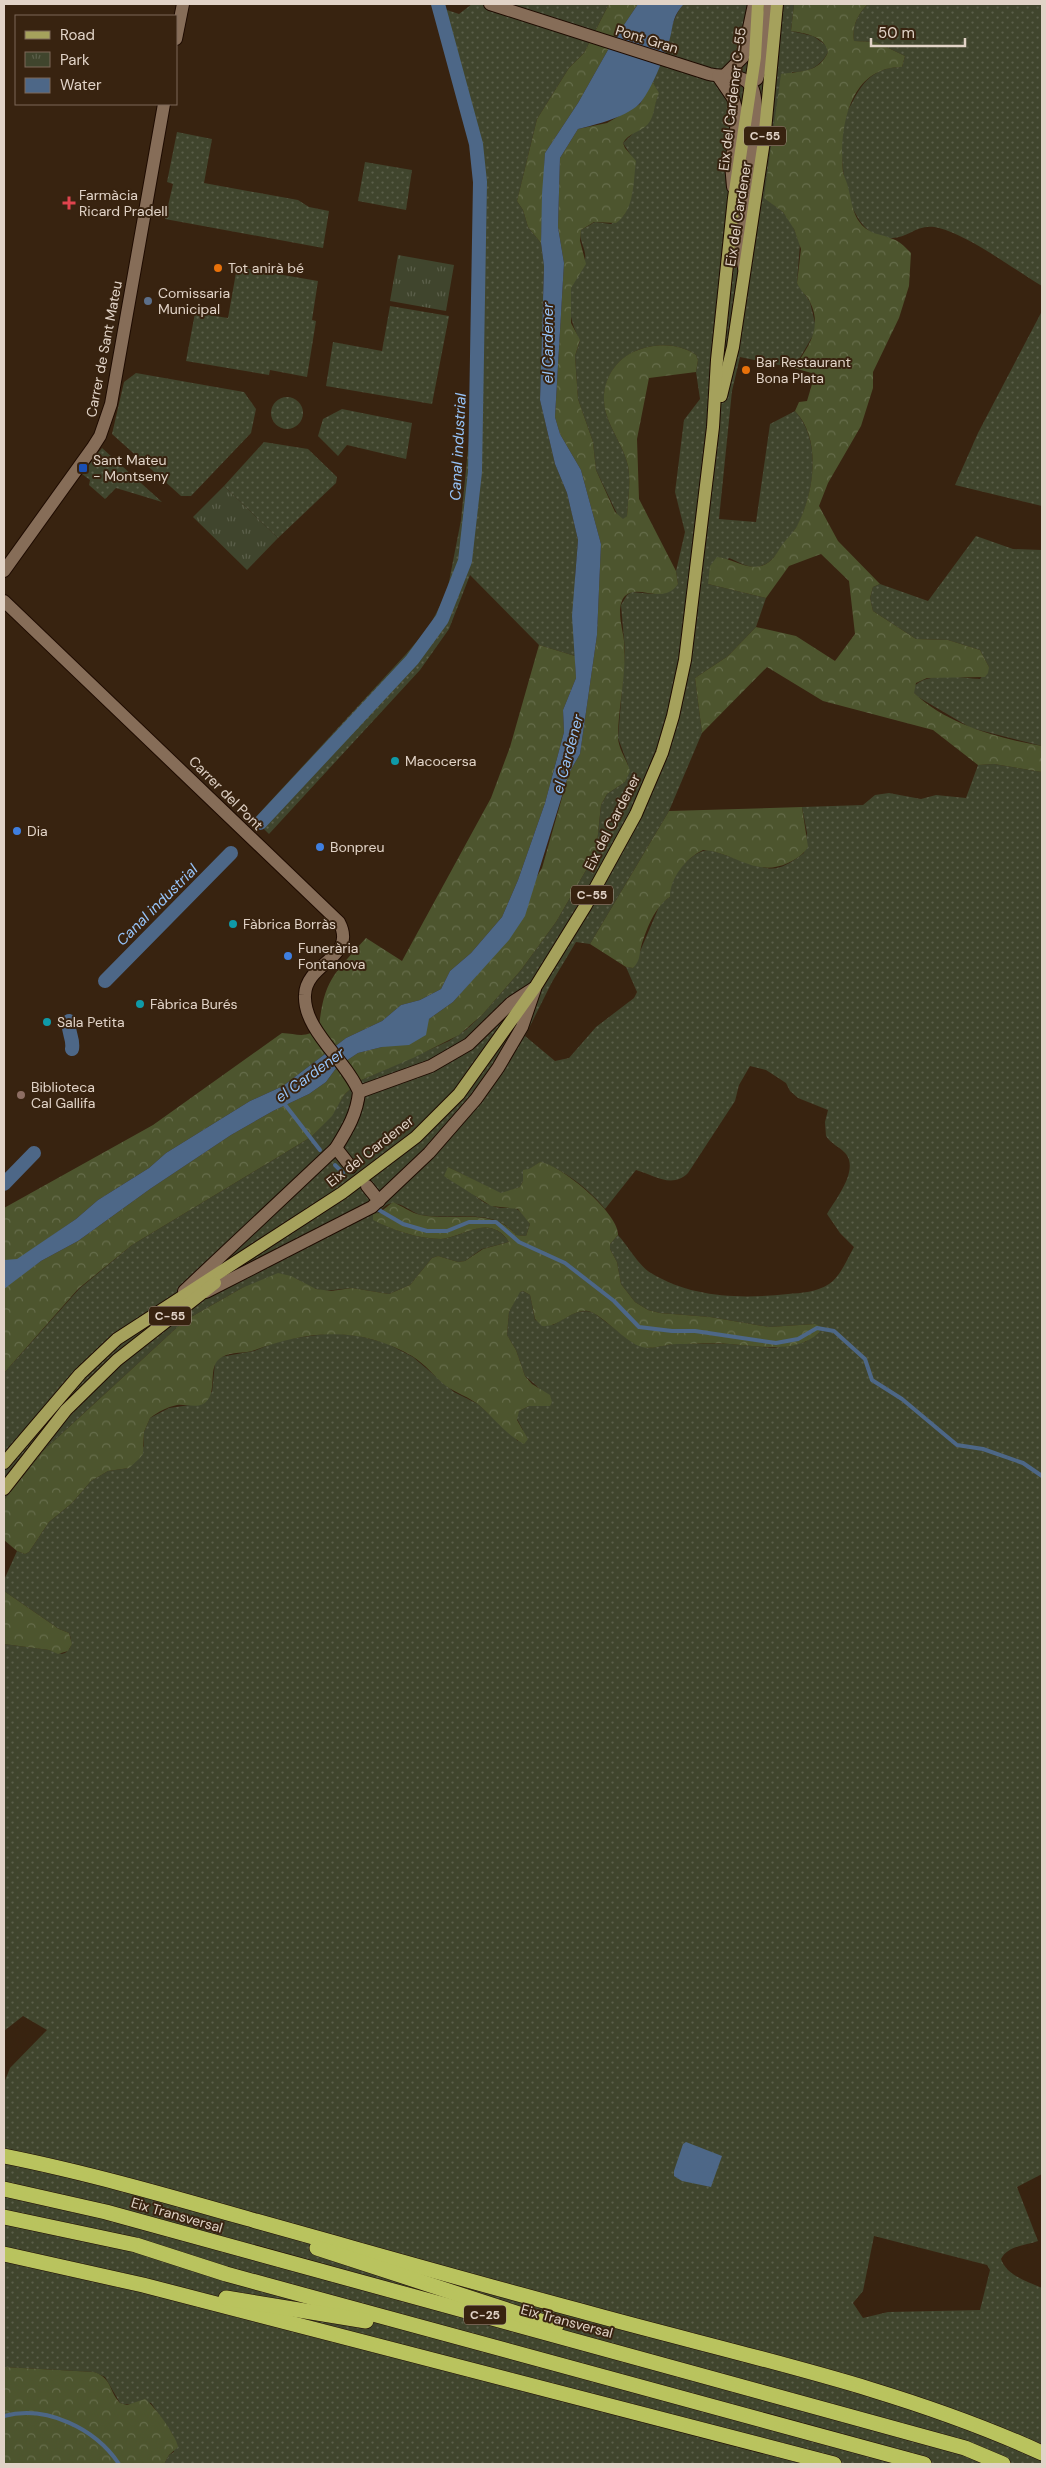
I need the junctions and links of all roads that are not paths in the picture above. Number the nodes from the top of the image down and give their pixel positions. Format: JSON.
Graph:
{"nodes":[{"id":1,"x":183,"y":4,"type":"edge"},
{"id":2,"x":490,"y":4,"type":"edge"},
{"id":3,"x":756,"y":4,"type":"edge"},
{"id":4,"x":770,"y":4,"type":"edge"},
{"id":5,"x":777,"y":4,"type":"edge"},
{"id":6,"x":178,"y":29,"type":"edge"},
{"id":7,"x":719,"y":78,"type":"junction"},
{"id":8,"x":750,"y":84,"type":"junction"},
{"id":9,"x":164,"y":105,"type":"edge"},
{"id":10,"x":734,"y":198,"type":"junction"},
{"id":11,"x":744,"y":268,"type":"junction"},
{"id":12,"x":713,"y":427,"type":"junction"},
{"id":13,"x":4,"y":571,"type":"edge"},
{"id":14,"x":4,"y":601,"type":"edge"},
{"id":15,"x":536,"y":986,"type":"junction"},
{"id":16,"x":357,"y":1088,"type":"junction"},
{"id":17,"x":336,"y":1148,"type":"junction"},
{"id":18,"x":351,"y":1166,"type":"dead end"},
{"id":19,"x":367,"y":1186,"type":"dead end"},
{"id":20,"x":379,"y":1201,"type":"junction"},
{"id":21,"x":262,"y":1246,"type":"junction"},
{"id":22,"x":195,"y":1298,"type":"junction"},
{"id":23,"x":175,"y":1300,"type":"junction"},
{"id":24,"x":84,"y":1393,"type":"junction"},
{"id":25,"x":47,"y":1410,"type":"junction"},
{"id":26,"x":4,"y":1447,"type":"edge"},
{"id":27,"x":4,"y":1463,"type":"edge"},
{"id":28,"x":4,"y":1472,"type":"edge"},
{"id":29,"x":4,"y":1489,"type":"edge"},
{"id":30,"x":4,"y":2156,"type":"edge"},
{"id":31,"x":4,"y":2189,"type":"edge"},
{"id":32,"x":145,"y":2190,"type":"junction"},
{"id":33,"x":4,"y":2217,"type":"edge"},
{"id":34,"x":4,"y":2254,"type":"edge"},
{"id":35,"x":143,"y":2285,"type":"junction"},
{"id":36,"x":446,"y":2333,"type":"junction"},
{"id":37,"x":627,"y":2354,"type":"junction"},
{"id":38,"x":1042,"y":2453,"type":"edge"},
{"id":39,"x":834,"y":2464,"type":"edge"},
{"id":40,"x":924,"y":2464,"type":"edge"},
{"id":41,"x":1003,"y":2464,"type":"edge"}],
"edges":[{"from":1,"to":6,"type":"street"},
{"from":2,"to":7,"type":"street","name":"Pont Gran"},
{"from":3,"to":7,"type":"street"},
{"from":3,"to":8,"type":"main road","name":"Eix del Cardener C-55","number":"C-55"},
{"from":4,"to":8,"type":"street"},
{"from":5,"to":11,"type":"main road","name":"Eix del Cardener","number":"C-55"},
{"from":7,"to":8,"type":"street","name":"Pont Gran"},
{"from":7,"to":10,"type":"street"},
{"from":8,"to":10,"type":"main road","name":"Eix del Cardener C-55","number":"C-55"},
{"from":8,"to":11,"type":"street"},
{"from":9,"to":13,"type":"street","name":"Carrer de Sant Mateu"},
{"from":10,"to":12,"type":"main road","name":"Eix del Cardener","number":"C-55"},
{"from":11,"to":12,"type":"main road","name":"Eix del Cardener","number":"C-55"},
{"from":12,"to":15,"type":"main road","name":"Eix del Cardener","number":"C-55"},
{"from":14,"to":16,"type":"street","name":"Carrer del Pont"},
{"from":15,"to":16,"type":"street"},
{"from":15,"to":20,"type":"street"},
{"from":15,"to":21,"type":"main road","name":"Eix del Cardener","number":"C-55"},
{"from":16,"to":17,"type":"street"},
{"from":17,"to":18,"type":"street"},
{"from":17,"to":23,"type":"street"},
{"from":19,"to":20,"type":"street"},
{"from":20,"to":22,"type":"street"},
{"from":21,"to":22,"type":"main road","name":"Eix del Cardener","number":"C-55"},
{"from":21,"to":23,"type":"main road","name":"Eix del Cardener","number":"C-55"},
{"from":22,"to":24,"type":"main road","name":"Eix del Cardener","number":"C-55"},
{"from":23,"to":25,"type":"main road","name":"Eix del Cardener","number":"C-55"},
{"from":24,"to":28,"type":"main road","name":"Eix del Cardener","number":"C-55"},
{"from":24,"to":29,"type":"main road","name":"Eix del Cardener","number":"C-55"},
{"from":25,"to":26,"type":"main road","name":"Eix del Cardener","number":"C-55"},
{"from":25,"to":27,"type":"main road","name":"Eix del Cardener","number":"C-55"},
{"from":30,"to":32,"type":"highway"},
{"from":31,"to":37,"type":"highway","name":"Eix Transversal","number":"C-25"},
{"from":32,"to":37,"type":"highway"},
{"from":32,"to":38,"type":"highway"},
{"from":33,"to":36,"type":"highway","number":"C-25"},
{"from":34,"to":35,"type":"highway"},
{"from":35,"to":36,"type":"highway"},
{"from":35,"to":39,"type":"highway"},
{"from":36,"to":40,"type":"highway","number":"C-25"},
{"from":37,"to":41,"type":"highway","name":"Eix Transversal","number":"C-25"}]}
